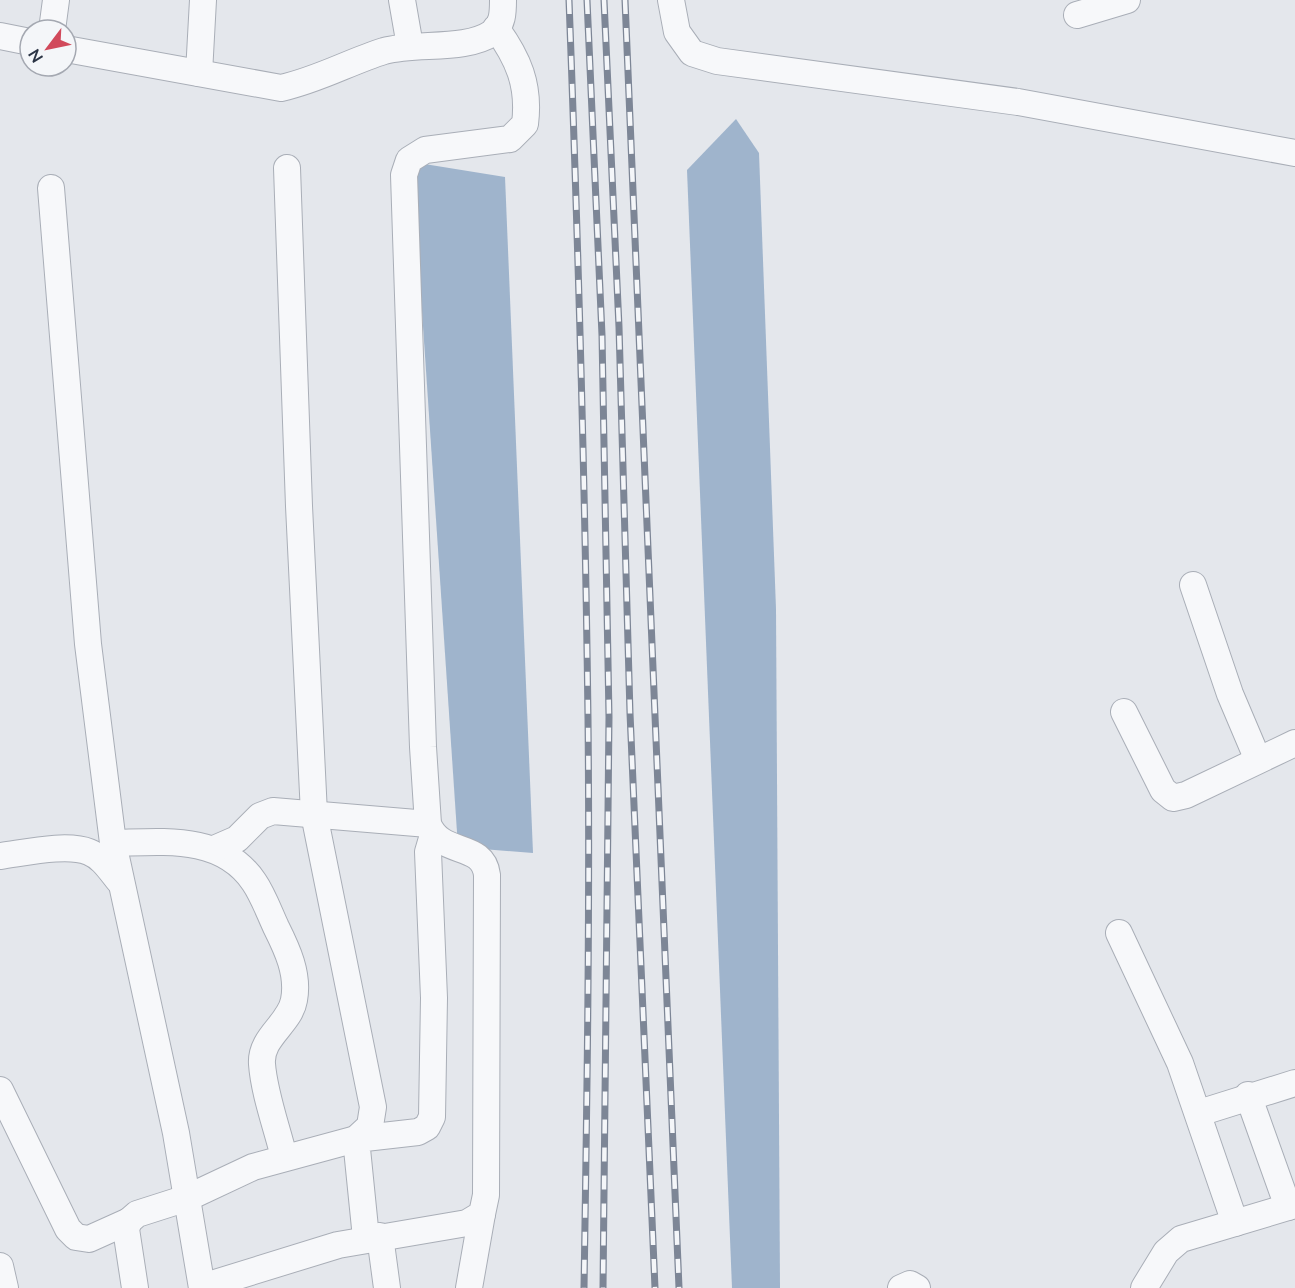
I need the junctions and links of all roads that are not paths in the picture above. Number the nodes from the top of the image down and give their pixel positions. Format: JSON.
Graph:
{"nodes":[{"id":1,"x":56,"y":0,"type":"edge"},
{"id":2,"x":203,"y":0,"type":"edge"},
{"id":3,"x":402,"y":0,"type":"edge"},
{"id":4,"x":503,"y":0,"type":"edge"},
{"id":5,"x":671,"y":0,"type":"edge"},
{"id":6,"x":1127,"y":0,"type":"edge"},
{"id":7,"x":1077,"y":15,"type":"dead end"},
{"id":8,"x":54,"y":18,"type":"edge"},
{"id":9,"x":496,"y":28,"type":"junction"},
{"id":10,"x":0,"y":36,"type":"edge"},
{"id":11,"x":18,"y":40,"type":"edge"},
{"id":12,"x":411,"y":46,"type":"junction"},
{"id":13,"x":78,"y":51,"type":"edge"},
{"id":14,"x":199,"y":73,"type":"junction"},
{"id":15,"x":1295,"y":153,"type":"edge"},
{"id":16,"x":287,"y":168,"type":"dead end"},
{"id":17,"x":51,"y":188,"type":"dead end"},
{"id":18,"x":1192,"y":585,"type":"dead end"},
{"id":19,"x":1124,"y":712,"type":"dead end"},
{"id":20,"x":1295,"y":743,"type":"edge"},
{"id":21,"x":1258,"y":760,"type":"junction"},
{"id":22,"x":314,"y":814,"type":"junction"},
{"id":23,"x":431,"y":829,"type":"junction"},
{"id":24,"x":112,"y":843,"type":"junction"},
{"id":25,"x":214,"y":849,"type":"junction"},
{"id":26,"x":0,"y":856,"type":"edge"},
{"id":27,"x":119,"y":881,"type":"junction"},
{"id":28,"x":1119,"y":933,"type":"dead end"},
{"id":29,"x":1295,"y":1083,"type":"edge"},
{"id":30,"x":0,"y":1090,"type":"edge"},
{"id":31,"x":1248,"y":1095,"type":"junction"},
{"id":32,"x":1199,"y":1113,"type":"junction"},
{"id":33,"x":9,"y":1132,"type":"edge"},
{"id":34,"x":356,"y":1139,"type":"junction"},
{"id":35,"x":284,"y":1157,"type":"junction"},
{"id":36,"x":187,"y":1198,"type":"junction"},
{"id":37,"x":1292,"y":1206,"type":"edge"},
{"id":38,"x":482,"y":1214,"type":"junction"},
{"id":39,"x":129,"y":1221,"type":"junction"},
{"id":40,"x":1235,"y":1223,"type":"junction"},
{"id":41,"x":373,"y":1237,"type":"junction"},
{"id":42,"x":0,"y":1266,"type":"edge"},
{"id":43,"x":5,"y":1288,"type":"edge"},
{"id":44,"x":135,"y":1288,"type":"edge"},
{"id":45,"x":202,"y":1288,"type":"edge"},
{"id":46,"x":387,"y":1288,"type":"edge"},
{"id":47,"x":469,"y":1288,"type":"edge"},
{"id":48,"x":901,"y":1288,"type":"edge"},
{"id":49,"x":917,"y":1288,"type":"edge"},
{"id":50,"x":1144,"y":1288,"type":"edge"}],
"edges":[{"from":1,"to":8,"type":"street"},
{"from":2,"to":14,"type":"street"},
{"from":3,"to":12,"type":"street"},
{"from":4,"to":9,"type":"street"},
{"from":5,"to":15,"type":"street"},
{"from":6,"to":7,"type":"street"},
{"from":9,"to":12,"type":"street"},
{"from":9,"to":23,"type":"street"},
{"from":10,"to":11,"type":"street"},
{"from":12,"to":14,"type":"street"},
{"from":13,"to":14,"type":"street"},
{"from":16,"to":22,"type":"street"},
{"from":17,"to":24,"type":"street"},
{"from":18,"to":21,"type":"street"},
{"from":19,"to":21,"type":"street"},
{"from":20,"to":21,"type":"street"},
{"from":22,"to":23,"type":"street"},
{"from":22,"to":25,"type":"street"},
{"from":22,"to":34,"type":"street"},
{"from":23,"to":34,"type":"street"},
{"from":23,"to":38,"type":"street"},
{"from":24,"to":25,"type":"street"},
{"from":24,"to":27,"type":"street"},
{"from":25,"to":35,"type":"street"},
{"from":26,"to":27,"type":"street"},
{"from":27,"to":36,"type":"street"},
{"from":28,"to":32,"type":"street"},
{"from":29,"to":31,"type":"street"},
{"from":30,"to":33,"type":"street"},
{"from":31,"to":32,"type":"street"},
{"from":31,"to":37,"type":"street"},
{"from":32,"to":40,"type":"street"},
{"from":33,"to":39,"type":"street"},
{"from":34,"to":35,"type":"street"},
{"from":34,"to":41,"type":"street"},
{"from":35,"to":36,"type":"street"},
{"from":36,"to":39,"type":"street"},
{"from":36,"to":45,"type":"street"},
{"from":37,"to":40,"type":"street"},
{"from":38,"to":41,"type":"street"},
{"from":38,"to":47,"type":"street"},
{"from":39,"to":44,"type":"street"},
{"from":40,"to":50,"type":"street"},
{"from":41,"to":45,"type":"street"},
{"from":41,"to":46,"type":"street"},
{"from":42,"to":43,"type":"street"},
{"from":48,"to":49,"type":"street"}]}
